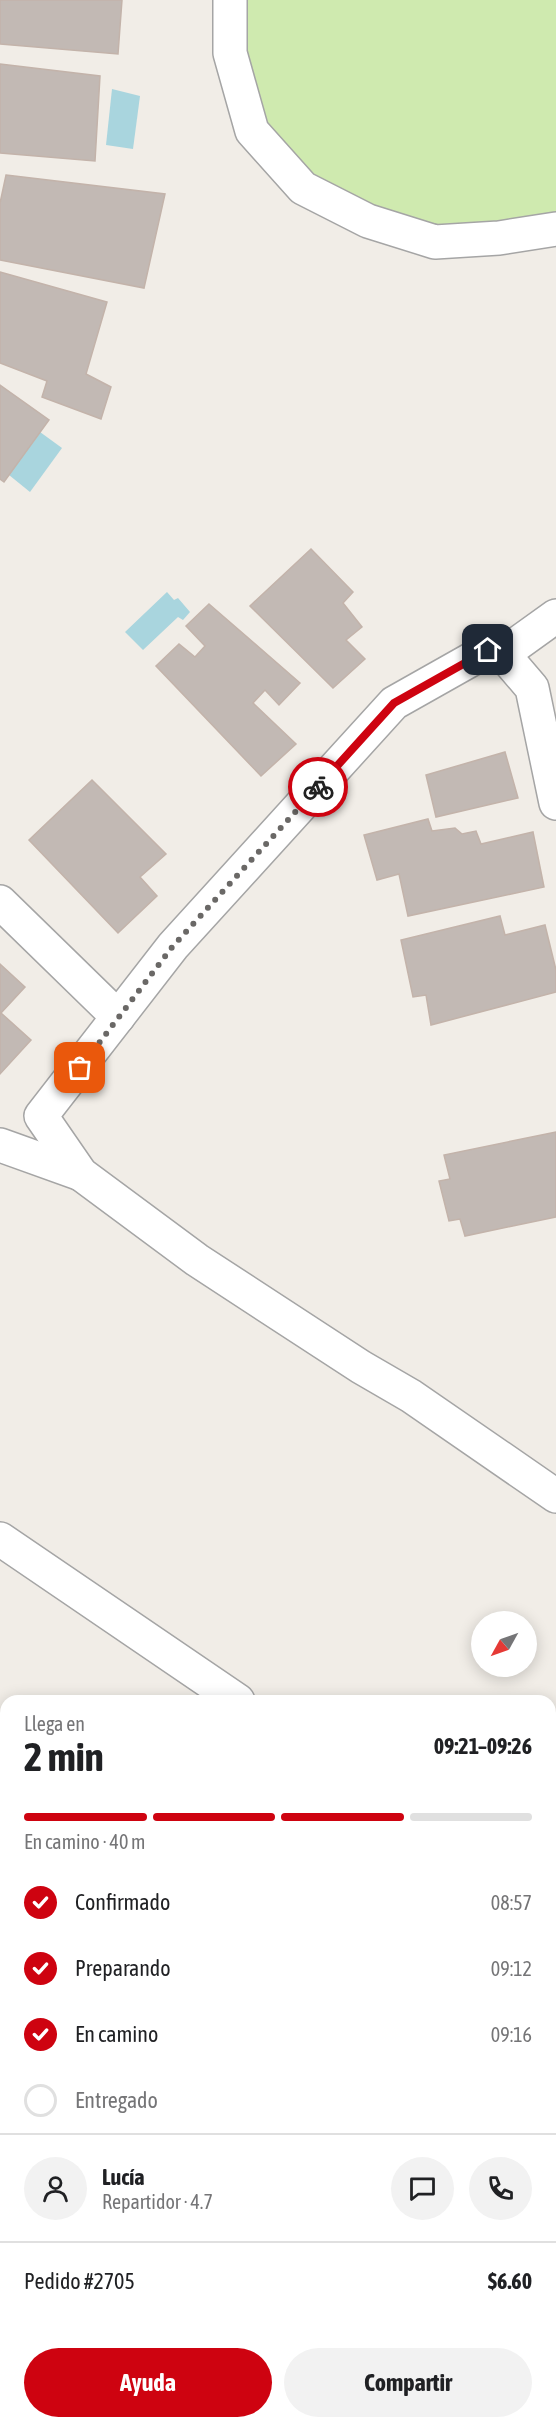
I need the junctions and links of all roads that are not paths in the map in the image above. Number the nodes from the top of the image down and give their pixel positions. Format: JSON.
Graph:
{"nodes":[{"id":1,"x":230,"y":0,"type":"edge"},
{"id":2,"x":556,"y":229,"type":"edge"},
{"id":3,"x":556,"y":616,"type":"edge"},
{"id":4,"x":503,"y":654,"type":"junction"},
{"id":5,"x":556,"y":803,"type":"edge"},
{"id":6,"x":0,"y":902,"type":"edge"},
{"id":7,"x":118,"y":1017,"type":"junction"},
{"id":8,"x":0,"y":1145,"type":"edge"},
{"id":9,"x":81,"y":1174,"type":"junction"},
{"id":10,"x":556,"y":1496,"type":"edge"},
{"id":11,"x":0,"y":1539,"type":"edge"},
{"id":12,"x":229,"y":1695,"type":"edge"}],
"edges":[{"from":1,"to":2,"type":"street"},
{"from":3,"to":4,"type":"street"},
{"from":4,"to":5,"type":"street"},
{"from":4,"to":7,"type":"street"},
{"from":6,"to":7,"type":"street"},
{"from":7,"to":9,"type":"street"},
{"from":8,"to":9,"type":"street"},
{"from":9,"to":10,"type":"street"},
{"from":11,"to":12,"type":"street"}]}
